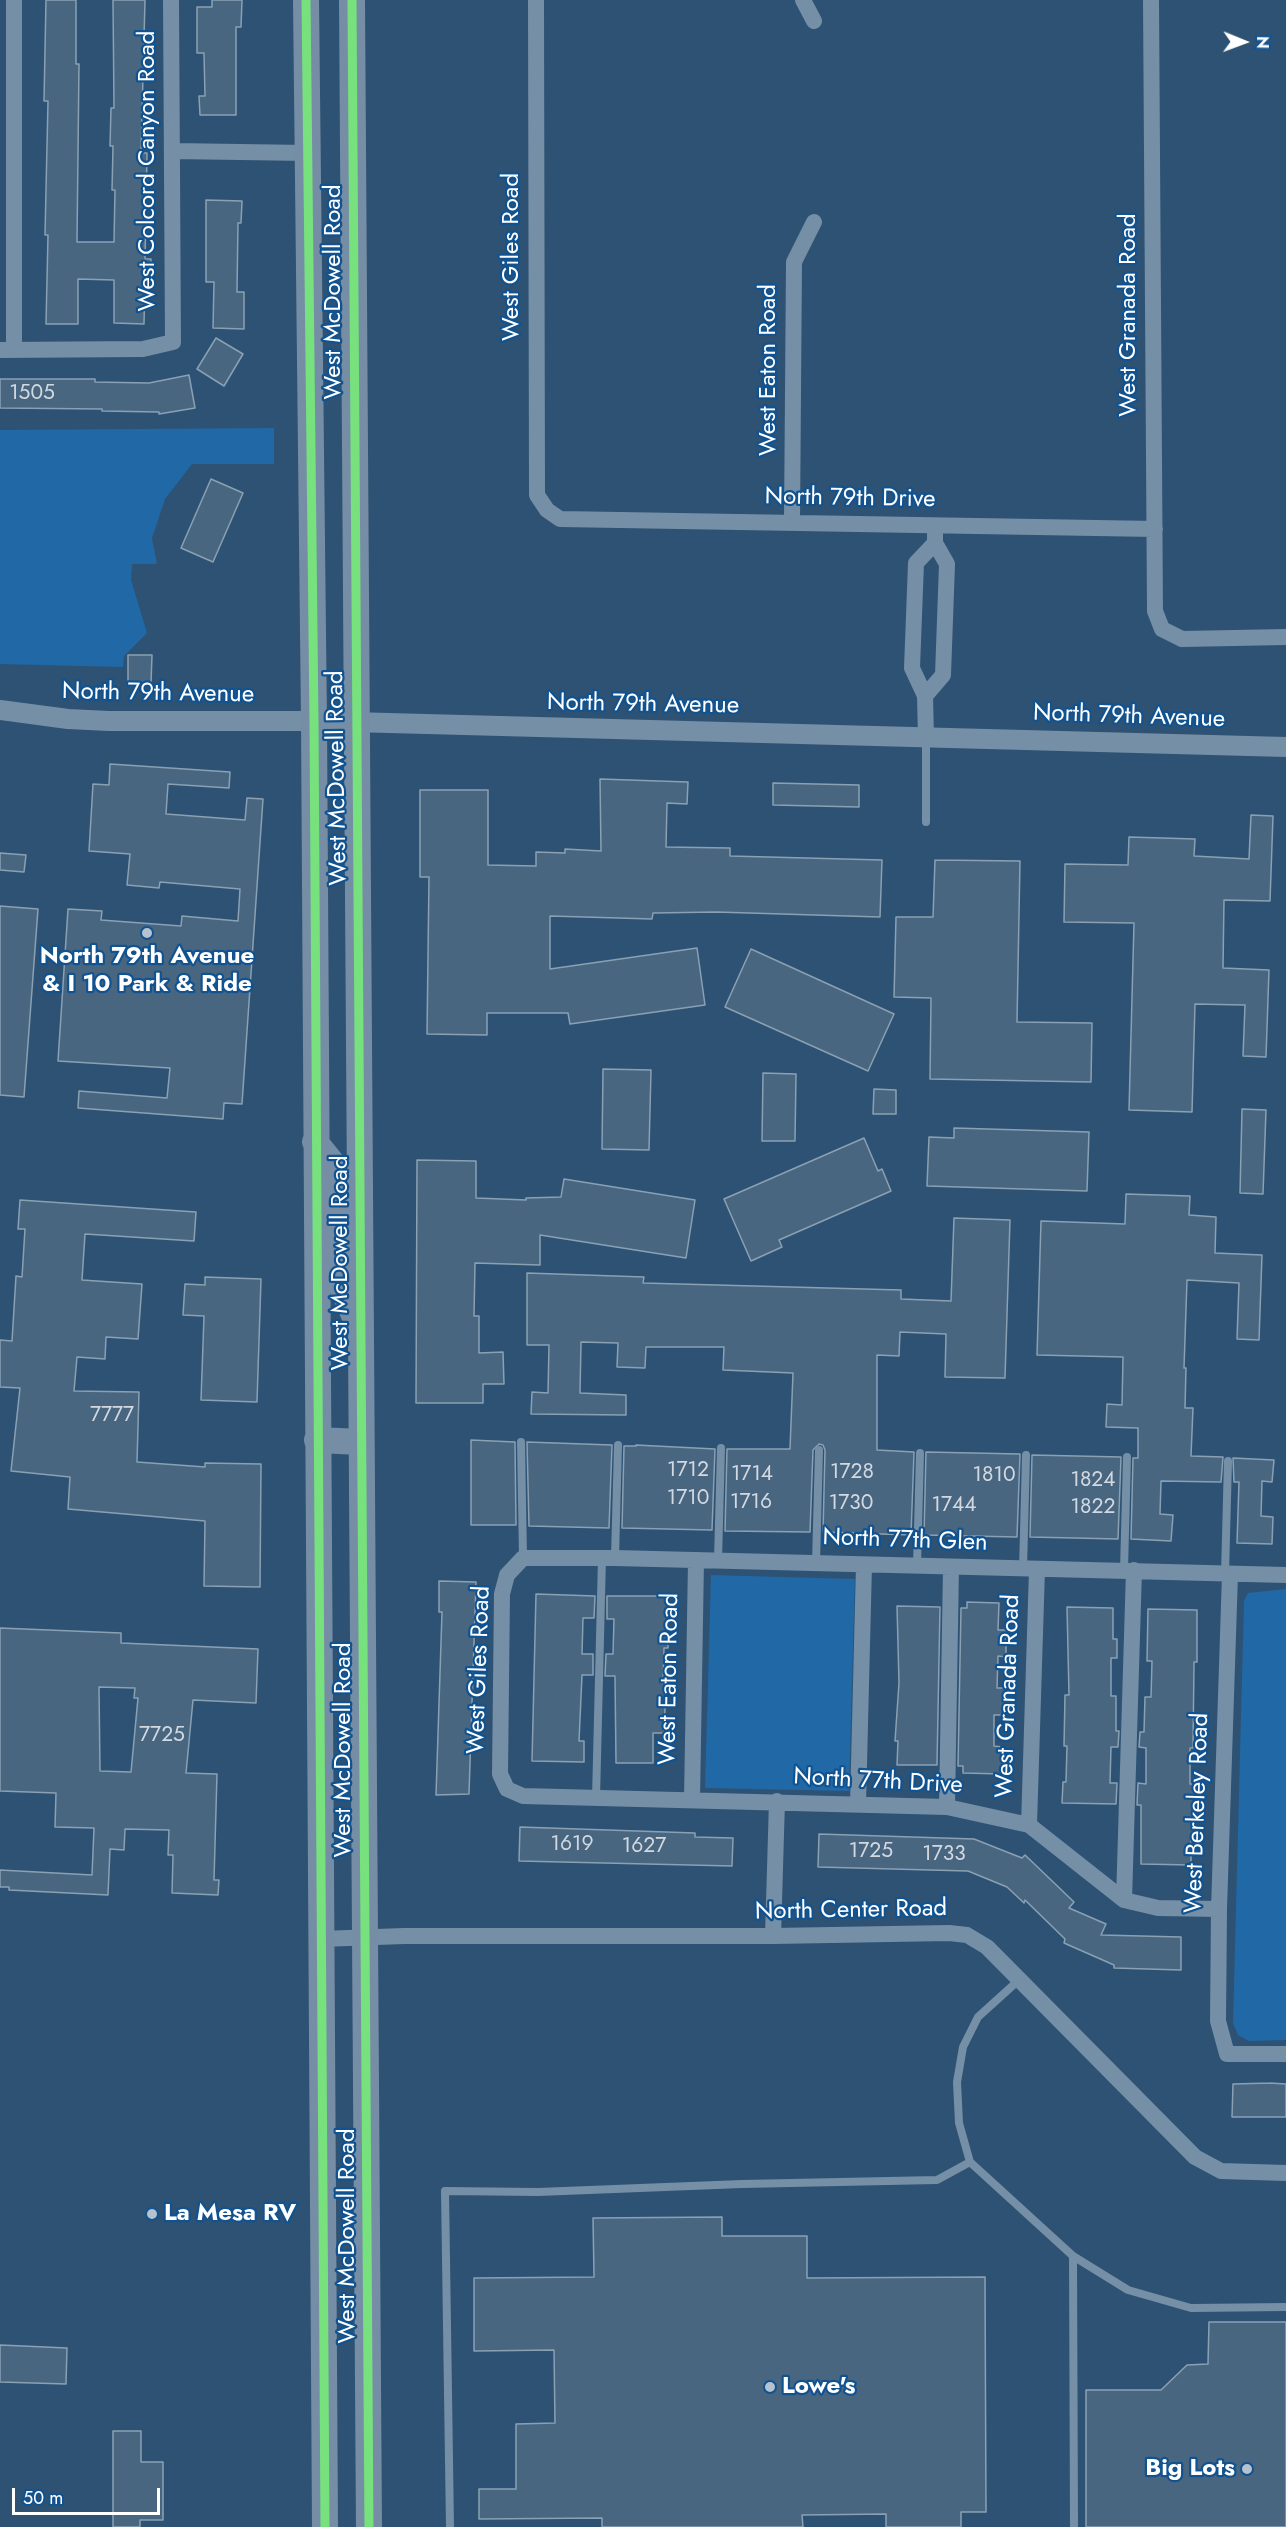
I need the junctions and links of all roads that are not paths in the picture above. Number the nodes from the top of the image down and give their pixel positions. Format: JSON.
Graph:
{"nodes":[{"id":1,"x":14,"y":0,"type":"edge"},
{"id":2,"x":171,"y":0,"type":"edge"},
{"id":3,"x":306,"y":0,"type":"edge"},
{"id":4,"x":352,"y":0,"type":"edge"},
{"id":5,"x":536,"y":0,"type":"edge"},
{"id":6,"x":803,"y":0,"type":"edge"},
{"id":7,"x":1151,"y":0,"type":"edge"},
{"id":8,"x":814,"y":21,"type":"dead end"},
{"id":9,"x":172,"y":151,"type":"junction"},
{"id":10,"x":308,"y":153,"type":"junction"},
{"id":11,"x":814,"y":222,"type":"dead end"},
{"id":12,"x":7,"y":350,"type":"edge"},
{"id":13,"x":547,"y":510,"type":"joint"},
{"id":14,"x":792,"y":522,"type":"junction"},
{"id":15,"x":936,"y":525,"type":"junction"},
{"id":16,"x":1155,"y":529,"type":"junction"},
{"id":17,"x":935,"y":543,"type":"junction"},
{"id":18,"x":1286,"y":637,"type":"edge"},
{"id":19,"x":925,"y":696,"type":"junction"},
{"id":20,"x":0,"y":710,"type":"edge"},
{"id":21,"x":314,"y":721,"type":"junction"},
{"id":22,"x":357,"y":723,"type":"junction"},
{"id":23,"x":926,"y":737,"type":"junction"},
{"id":24,"x":1286,"y":747,"type":"edge"},
{"id":25,"x":926,"y":822,"type":"dead end"},
{"id":26,"x":315,"y":1142,"type":"junction"},
{"id":27,"x":360,"y":1328,"type":"junction"},
{"id":28,"x":317,"y":1440,"type":"junction"},
{"id":29,"x":361,"y":1442,"type":"junction"},
{"id":30,"x":521,"y":1442,"type":"dead end"},
{"id":31,"x":618,"y":1445,"type":"dead end"},
{"id":32,"x":721,"y":1448,"type":"dead end"},
{"id":33,"x":819,"y":1450,"type":"dead end"},
{"id":34,"x":920,"y":1453,"type":"dead end"},
{"id":35,"x":1026,"y":1455,"type":"dead end"},
{"id":36,"x":1127,"y":1457,"type":"dead end"},
{"id":37,"x":1228,"y":1461,"type":"dead end"},
{"id":38,"x":523,"y":1558,"type":"junction"},
{"id":39,"x":608,"y":1558,"type":"junction"},
{"id":40,"x":696,"y":1560,"type":"junction"},
{"id":41,"x":718,"y":1560,"type":"junction"},
{"id":42,"x":816,"y":1563,"type":"junction"},
{"id":43,"x":864,"y":1565,"type":"junction"},
{"id":44,"x":917,"y":1566,"type":"junction"},
{"id":45,"x":951,"y":1567,"type":"junction"},
{"id":46,"x":1030,"y":1569,"type":"junction"},
{"id":47,"x":1129,"y":1570,"type":"junction"},
{"id":48,"x":1227,"y":1574,"type":"junction"},
{"id":49,"x":1286,"y":1575,"type":"edge"},
{"id":50,"x":507,"y":1789,"type":"joint"},
{"id":51,"x":596,"y":1798,"type":"junction"},
{"id":52,"x":692,"y":1800,"type":"junction"},
{"id":53,"x":777,"y":1801,"type":"junction"},
{"id":54,"x":858,"y":1804,"type":"junction"},
{"id":55,"x":947,"y":1807,"type":"junction"},
{"id":56,"x":1029,"y":1825,"type":"junction"},
{"id":57,"x":1124,"y":1900,"type":"junction"},
{"id":58,"x":1219,"y":1909,"type":"junction"},
{"id":59,"x":365,"y":1936,"type":"junction"},
{"id":60,"x":772,"y":1936,"type":"junction"},
{"id":61,"x":321,"y":1939,"type":"junction"},
{"id":62,"x":1020,"y":1979,"type":"junction"},
{"id":63,"x":1286,"y":2054,"type":"edge"},
{"id":64,"x":970,"y":2162,"type":"junction"},
{"id":65,"x":1286,"y":2173,"type":"edge"},
{"id":66,"x":1073,"y":2256,"type":"junction"},
{"id":67,"x":1286,"y":2307,"type":"edge"},
{"id":68,"x":325,"y":2527,"type":"edge"},
{"id":69,"x":369,"y":2527,"type":"edge"},
{"id":70,"x":450,"y":2527,"type":"edge"},
{"id":71,"x":1074,"y":2527,"type":"edge"}],
"edges":[{"from":1,"to":12,"type":"street"},
{"from":2,"to":9,"type":"street","name":"West Colcord Canyon Road"},
{"from":3,"to":10,"type":"main road","name":"West McDowell Road"},
{"from":4,"to":22,"type":"main road","name":"West McDowell Road"},
{"from":5,"to":13,"type":"street","name":"West Giles Road"},
{"from":6,"to":8,"type":"street"},
{"from":7,"to":16,"type":"street","name":"West Granada Road"},
{"from":9,"to":10,"type":"street"},
{"from":9,"to":12,"type":"street","name":"West Colcord Canyon Road"},
{"from":10,"to":21,"type":"main road","name":"West McDowell Road"},
{"from":11,"to":14,"type":"street","name":"West Eaton Road"},
{"from":13,"to":14,"type":"street","name":"North 79th Drive"},
{"from":14,"to":15,"type":"street","name":"North 79th Drive"},
{"from":15,"to":16,"type":"street","name":"North 79th Drive"},
{"from":15,"to":17,"type":"street"},
{"from":16,"to":18,"type":"street","name":"West Granada Road"},
{"from":17,"to":19,"type":"street"},
{"from":17,"to":19,"type":"street"},
{"from":19,"to":23,"type":"street"},
{"from":20,"to":21,"type":"street","name":"North 79th Avenue"},
{"from":21,"to":22,"type":"street","name":"North 79th Avenue"},
{"from":21,"to":26,"type":"main road","name":"West McDowell Road"},
{"from":22,"to":23,"type":"street","name":"North 79th Avenue"},
{"from":22,"to":27,"type":"main road","name":"West McDowell Road"},
{"from":23,"to":24,"type":"street","name":"North 79th Avenue"},
{"from":23,"to":25,"type":"lane"},
{"from":26,"to":27,"type":"main road"},
{"from":26,"to":28,"type":"main road","name":"West McDowell Road"},
{"from":27,"to":29,"type":"main road","name":"West McDowell Road"},
{"from":28,"to":29,"type":"main road"},
{"from":28,"to":61,"type":"main road","name":"West McDowell Road"},
{"from":29,"to":59,"type":"main road","name":"West McDowell Road"},
{"from":30,"to":38,"type":"lane"},
{"from":31,"to":39,"type":"lane"},
{"from":32,"to":41,"type":"lane"},
{"from":33,"to":42,"type":"lane"},
{"from":34,"to":44,"type":"lane"},
{"from":35,"to":46,"type":"lane"},
{"from":36,"to":47,"type":"lane"},
{"from":37,"to":48,"type":"lane"},
{"from":38,"to":39,"type":"street","name":"North 77th Glen"},
{"from":38,"to":50,"type":"street","name":"West Giles Road"},
{"from":39,"to":40,"type":"street","name":"North 77th Glen"},
{"from":39,"to":51,"type":"lane"},
{"from":40,"to":41,"type":"street","name":"North 77th Glen"},
{"from":40,"to":52,"type":"street","name":"West Eaton Road"},
{"from":41,"to":42,"type":"street","name":"North 77th Glen"},
{"from":42,"to":43,"type":"street","name":"North 77th Glen"},
{"from":43,"to":44,"type":"street","name":"North 77th Glen"},
{"from":43,"to":54,"type":"street"},
{"from":44,"to":45,"type":"street","name":"North 77th Glen"},
{"from":45,"to":46,"type":"street","name":"North 77th Glen"},
{"from":45,"to":55,"type":"street"},
{"from":46,"to":47,"type":"street","name":"North 77th Glen"},
{"from":46,"to":56,"type":"street","name":"West Granada Road"},
{"from":47,"to":48,"type":"street","name":"North 77th Glen"},
{"from":47,"to":57,"type":"street"},
{"from":48,"to":49,"type":"street","name":"North 77th Glen"},
{"from":48,"to":58,"type":"street","name":"West Berkeley Road"},
{"from":50,"to":51,"type":"street","name":"North 77th Drive"},
{"from":51,"to":52,"type":"street","name":"North 77th Drive"},
{"from":52,"to":53,"type":"street","name":"North 77th Drive"},
{"from":53,"to":54,"type":"street","name":"North 77th Drive"},
{"from":53,"to":60,"type":"street"},
{"from":54,"to":55,"type":"street","name":"North 77th Drive"},
{"from":55,"to":56,"type":"street","name":"North 77th Drive"},
{"from":56,"to":57,"type":"street","name":"North 77th Drive"},
{"from":57,"to":58,"type":"street","name":"North 77th Drive"},
{"from":58,"to":63,"type":"street","name":"West Berkeley Road"},
{"from":59,"to":60,"type":"street","name":"North Center Road"},
{"from":59,"to":61,"type":"street","name":"North Center Road"},
{"from":59,"to":69,"type":"main road","name":"West McDowell Road"},
{"from":60,"to":62,"type":"street","name":"North Center Road"},
{"from":61,"to":68,"type":"main road","name":"West McDowell Road"},
{"from":62,"to":64,"type":"lane"},
{"from":62,"to":65,"type":"street","name":"North Center Road"},
{"from":64,"to":66,"type":"lane"},
{"from":64,"to":70,"type":"lane"},
{"from":66,"to":67,"type":"lane"},
{"from":66,"to":71,"type":"lane"}]}
